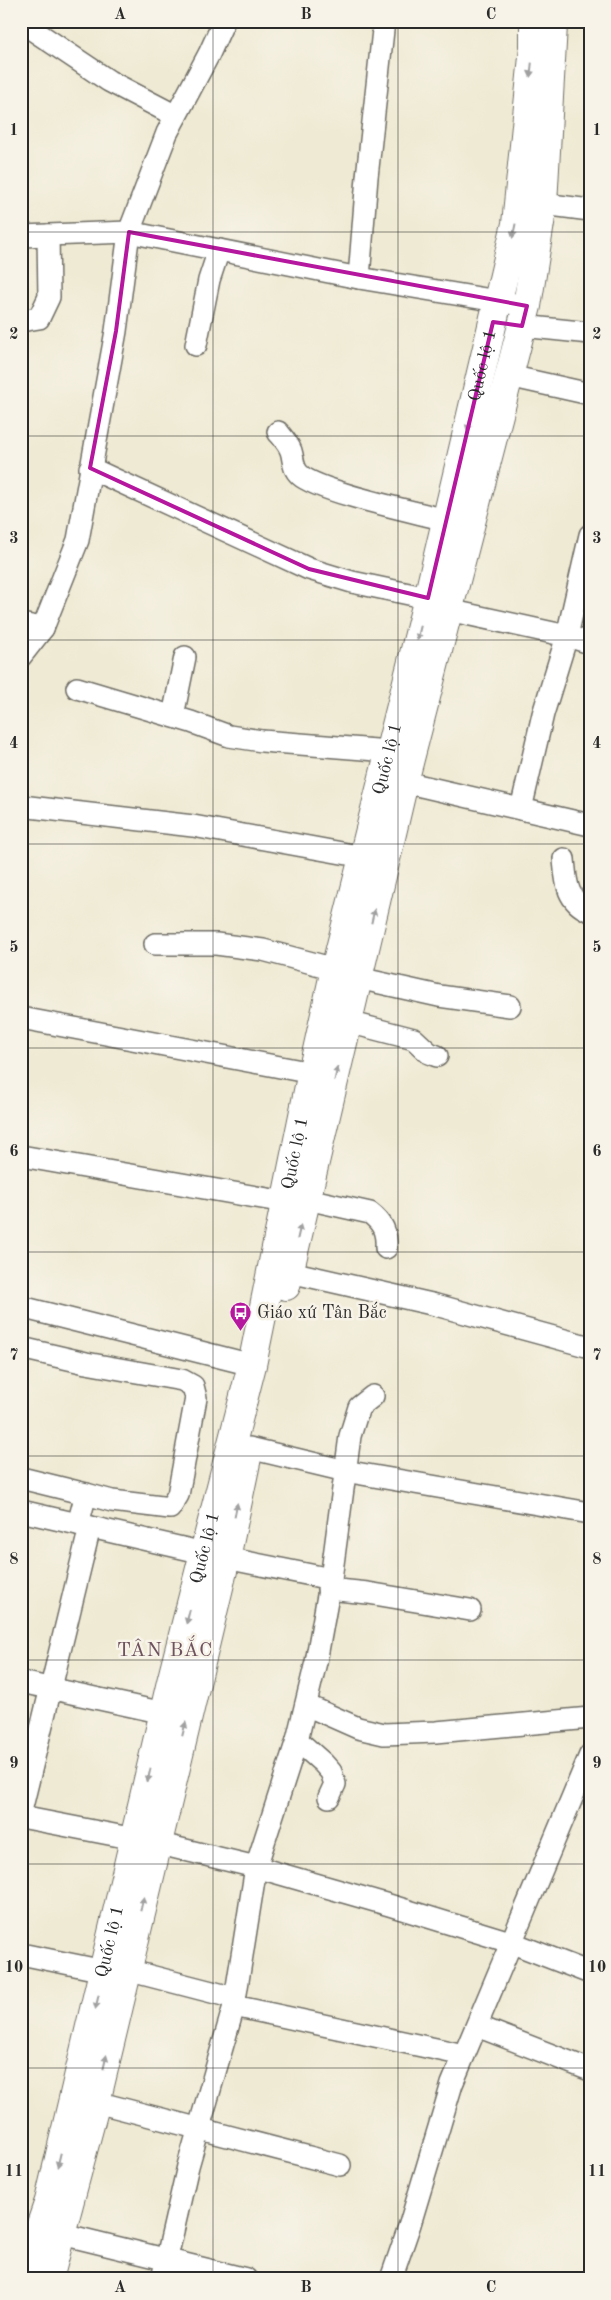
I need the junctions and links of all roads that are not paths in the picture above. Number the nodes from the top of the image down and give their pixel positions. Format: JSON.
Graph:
{"nodes":[{"id":1,"x":224,"y":21,"type":"edge"},
{"id":2,"x":384,"y":21,"type":"edge"},
{"id":3,"x":534,"y":21,"type":"edge"},
{"id":4,"x":553,"y":21,"type":"edge"},
{"id":5,"x":21,"y":22,"type":"edge"},
{"id":6,"x":176,"y":116,"type":"junction"},
{"id":7,"x":543,"y":204,"type":"junction"},
{"id":8,"x":590,"y":210,"type":"edge"},
{"id":9,"x":129,"y":232,"type":"junction"},
{"id":10,"x":48,"y":235,"type":"junction"},
{"id":11,"x":21,"y":236,"type":"edge"},
{"id":12,"x":219,"y":250,"type":"junction"},
{"id":13,"x":359,"y":278,"type":"junction"},
{"id":14,"x":496,"y":311,"type":"junction"},
{"id":15,"x":525,"y":316,"type":"junction"},
{"id":16,"x":21,"y":321,"type":"edge"},
{"id":17,"x":590,"y":333,"type":"edge"},
{"id":18,"x":196,"y":345,"type":"dead end"},
{"id":19,"x":509,"y":376,"type":"junction"},
{"id":20,"x":590,"y":394,"type":"edge"},
{"id":21,"x":278,"y":432,"type":"dead end"},
{"id":22,"x":90,"y":468,"type":"junction"},
{"id":23,"x":446,"y":520,"type":"junction"},
{"id":24,"x":590,"y":535,"type":"edge"},
{"id":25,"x":438,"y":604,"type":"junction"},
{"id":26,"x":21,"y":624,"type":"edge"},
{"id":27,"x":43,"y":628,"type":"junction"},
{"id":28,"x":567,"y":636,"type":"junction"},
{"id":29,"x":590,"y":644,"type":"edge"},
{"id":30,"x":21,"y":656,"type":"edge"},
{"id":31,"x":185,"y":657,"type":"dead end"},
{"id":32,"x":77,"y":688,"type":"dead end"},
{"id":33,"x":173,"y":716,"type":"junction"},
{"id":34,"x":389,"y":751,"type":"junction"},
{"id":35,"x":404,"y":782,"type":"junction"},
{"id":36,"x":21,"y":806,"type":"edge"},
{"id":37,"x":521,"y":809,"type":"junction"},
{"id":38,"x":590,"y":825,"type":"edge"},
{"id":39,"x":364,"y":857,"type":"junction"},
{"id":40,"x":564,"y":859,"type":"dead end"},
{"id":41,"x":590,"y":911,"type":"edge"},
{"id":42,"x":155,"y":944,"type":"dead end"},
{"id":43,"x":347,"y":974,"type":"junction"},
{"id":44,"x":510,"y":1006,"type":"dead end"},
{"id":45,"x":21,"y":1018,"type":"edge"},
{"id":46,"x":348,"y":1022,"type":"junction"},
{"id":47,"x":437,"y":1056,"type":"dead end"},
{"id":48,"x":312,"y":1073,"type":"junction"},
{"id":49,"x":21,"y":1156,"type":"edge"},
{"id":50,"x":296,"y":1201,"type":"junction"},
{"id":51,"x":386,"y":1248,"type":"dead end"},
{"id":52,"x":290,"y":1272,"type":"junction"},
{"id":53,"x":21,"y":1308,"type":"edge"},
{"id":54,"x":590,"y":1347,"type":"edge"},
{"id":55,"x":21,"y":1348,"type":"edge"},
{"id":56,"x":252,"y":1365,"type":"junction"},
{"id":57,"x":373,"y":1396,"type":"dead end"},
{"id":58,"x":249,"y":1448,"type":"junction"},
{"id":59,"x":346,"y":1472,"type":"junction"},
{"id":60,"x":21,"y":1478,"type":"edge"},
{"id":61,"x":86,"y":1494,"type":"junction"},
{"id":62,"x":21,"y":1511,"type":"edge"},
{"id":63,"x":590,"y":1513,"type":"edge"},
{"id":64,"x":84,"y":1525,"type":"junction"},
{"id":65,"x":215,"y":1556,"type":"junction"},
{"id":66,"x":330,"y":1584,"type":"junction"},
{"id":67,"x":470,"y":1610,"type":"dead end"},
{"id":68,"x":21,"y":1682,"type":"edge"},
{"id":69,"x":49,"y":1688,"type":"junction"},
{"id":70,"x":306,"y":1705,"type":"junction"},
{"id":71,"x":164,"y":1713,"type":"junction"},
{"id":72,"x":590,"y":1718,"type":"edge"},
{"id":73,"x":297,"y":1740,"type":"junction"},
{"id":74,"x":590,"y":1754,"type":"edge"},
{"id":75,"x":329,"y":1797,"type":"dead end"},
{"id":76,"x":21,"y":1810,"type":"edge"},
{"id":77,"x":21,"y":1817,"type":"edge"},
{"id":78,"x":146,"y":1841,"type":"junction"},
{"id":79,"x":256,"y":1867,"type":"junction"},
{"id":80,"x":510,"y":1942,"type":"junction"},
{"id":81,"x":21,"y":1954,"type":"edge"},
{"id":82,"x":115,"y":1970,"type":"junction"},
{"id":83,"x":590,"y":1973,"type":"edge"},
{"id":84,"x":235,"y":2002,"type":"junction"},
{"id":85,"x":477,"y":2026,"type":"junction"},
{"id":86,"x":464,"y":2055,"type":"junction"},
{"id":87,"x":590,"y":2070,"type":"edge"},
{"id":88,"x":96,"y":2102,"type":"junction"},
{"id":89,"x":199,"y":2128,"type":"junction"},
{"id":90,"x":340,"y":2165,"type":"dead end"},
{"id":91,"x":62,"y":2234,"type":"junction"},
{"id":92,"x":165,"y":2269,"type":"edge"},
{"id":93,"x":22,"y":2279,"type":"edge"},
{"id":94,"x":49,"y":2279,"type":"edge"},
{"id":95,"x":246,"y":2279,"type":"edge"},
{"id":96,"x":391,"y":2279,"type":"edge"}],
"edges":[{"from":1,"to":6,"type":"street"},
{"from":2,"to":13,"type":"street"},
{"from":3,"to":14,"type":"highway","name":"Quốc lộ 1","one_way":true},
{"from":4,"to":7,"type":"highway","name":"Quốc lộ 1"},
{"from":5,"to":6,"type":"street"},
{"from":6,"to":9,"type":"street"},
{"from":7,"to":8,"type":"street"},
{"from":7,"to":15,"type":"highway","name":"Quốc lộ 1"},
{"from":9,"to":10,"type":"street"},
{"from":9,"to":12,"type":"street"},
{"from":9,"to":22,"type":"street"},
{"from":10,"to":11,"type":"street"},
{"from":10,"to":16,"type":"street"},
{"from":12,"to":13,"type":"street"},
{"from":12,"to":18,"type":"street"},
{"from":13,"to":14,"type":"street"},
{"from":14,"to":15,"type":"highway"},
{"from":14,"to":23,"type":"highway","name":"Quốc lộ 1","one_way":true},
{"from":15,"to":17,"type":"street"},
{"from":15,"to":19,"type":"highway","name":"Quốc lộ 1"},
{"from":19,"to":20,"type":"street"},
{"from":19,"to":25,"type":"highway","name":"Quốc lộ 1"},
{"from":21,"to":23,"type":"street"},
{"from":22,"to":25,"type":"street"},
{"from":22,"to":27,"type":"street"},
{"from":23,"to":25,"type":"highway","name":"Quốc lộ 1"},
{"from":24,"to":28,"type":"street"},
{"from":25,"to":28,"type":"street"},
{"from":25,"to":34,"type":"highway","name":"Quốc lộ 1","one_way":true},
{"from":25,"to":35,"type":"highway","name":"Quốc lộ 1"},
{"from":26,"to":27,"type":"street"},
{"from":27,"to":30,"type":"street"},
{"from":28,"to":29,"type":"street"},
{"from":28,"to":37,"type":"street"},
{"from":31,"to":33,"type":"street"},
{"from":32,"to":33,"type":"street"},
{"from":33,"to":34,"type":"street"},
{"from":34,"to":39,"type":"highway","name":"Quốc lộ 1"},
{"from":35,"to":37,"type":"street"},
{"from":43,"to":35,"type":"highway","name":"Quốc lộ 1","one_way":true},
{"from":36,"to":39,"type":"street"},
{"from":37,"to":38,"type":"street"},
{"from":39,"to":43,"type":"highway","name":"Quốc lộ 1"},
{"from":40,"to":41,"type":"street"},
{"from":42,"to":43,"type":"street"},
{"from":43,"to":44,"type":"street"},
{"from":43,"to":46,"type":"highway","name":"Quốc lộ 1"},
{"from":43,"to":48,"type":"highway","name":"Quốc lộ 1"},
{"from":45,"to":48,"type":"street"},
{"from":46,"to":47,"type":"street"},
{"from":50,"to":46,"type":"highway","name":"Quốc lộ 1","one_way":true},
{"from":48,"to":50,"type":"highway","name":"Quốc lộ 1"},
{"from":49,"to":50,"type":"street"},
{"from":50,"to":51,"type":"street"},
{"from":52,"to":50,"type":"highway","name":"Quốc lộ 1","one_way":true},
{"from":50,"to":56,"type":"highway","name":"Quốc lộ 1"},
{"from":52,"to":54,"type":"street"},
{"from":52,"to":58,"type":"highway","name":"Quốc lộ 1"},
{"from":53,"to":56,"type":"street"},
{"from":55,"to":61,"type":"street"},
{"from":56,"to":65,"type":"highway","name":"Quốc lộ 1"},
{"from":57,"to":59,"type":"street"},
{"from":58,"to":59,"type":"street"},
{"from":65,"to":58,"type":"highway","name":"Quốc lộ 1","one_way":true},
{"from":59,"to":63,"type":"street"},
{"from":59,"to":66,"type":"street"},
{"from":60,"to":61,"type":"street"},
{"from":61,"to":64,"type":"street"},
{"from":62,"to":64,"type":"street"},
{"from":64,"to":65,"type":"street"},
{"from":64,"to":69,"type":"street"},
{"from":65,"to":66,"type":"street"},
{"from":65,"to":71,"type":"highway","name":"Quốc lộ 1","one_way":true},
{"from":78,"to":65,"type":"highway","name":"Quốc lộ 1","one_way":true},
{"from":66,"to":67,"type":"street"},
{"from":66,"to":70,"type":"street"},
{"from":68,"to":69,"type":"street"},
{"from":69,"to":71,"type":"street"},
{"from":69,"to":76,"type":"street"},
{"from":70,"to":72,"type":"street"},
{"from":70,"to":73,"type":"street"},
{"from":71,"to":78,"type":"highway","name":"Quốc lộ 1","one_way":true},
{"from":73,"to":75,"type":"street"},
{"from":73,"to":79,"type":"street"},
{"from":74,"to":80,"type":"street"},
{"from":77,"to":78,"type":"street"},
{"from":78,"to":79,"type":"street"},
{"from":78,"to":82,"type":"highway","name":"Quốc lộ 1"},
{"from":79,"to":80,"type":"street"},
{"from":79,"to":84,"type":"street"},
{"from":80,"to":83,"type":"street"},
{"from":80,"to":85,"type":"street"},
{"from":81,"to":82,"type":"street"},
{"from":82,"to":84,"type":"street"},
{"from":88,"to":82,"type":"highway","name":"Quốc lộ 1","one_way":true},
{"from":82,"to":93,"type":"highway","name":"Quốc lộ 1","one_way":true},
{"from":84,"to":86,"type":"street"},
{"from":84,"to":89,"type":"street"},
{"from":85,"to":86,"type":"street"},
{"from":85,"to":87,"type":"street"},
{"from":86,"to":96,"type":"street"},
{"from":88,"to":89,"type":"street"},
{"from":88,"to":91,"type":"highway","name":"Quốc lộ 1"},
{"from":89,"to":90,"type":"street"},
{"from":89,"to":92,"type":"street"},
{"from":91,"to":92,"type":"street"},
{"from":91,"to":94,"type":"highway","name":"Quốc lộ 1"},
{"from":92,"to":95,"type":"street"}]}
